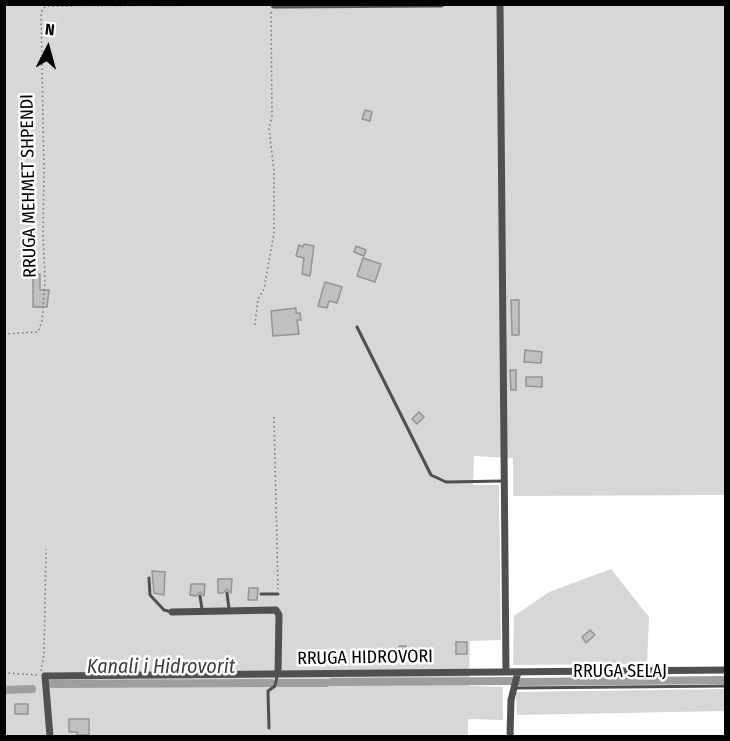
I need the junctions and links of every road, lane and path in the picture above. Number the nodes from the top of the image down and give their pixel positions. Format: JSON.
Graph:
{"nodes":[{"id":1,"x":42,"y":4,"type":"edge"},
{"id":2,"x":441,"y":4,"type":"edge"},
{"id":3,"x":500,"y":4,"type":"edge"},
{"id":4,"x":274,"y":5,"type":"edge"},
{"id":5,"x":46,"y":6,"type":"junction"},
{"id":6,"x":255,"y":325,"type":"dead end"},
{"id":7,"x":357,"y":327,"type":"dead end"},
{"id":8,"x":4,"y":334,"type":"edge"},
{"id":9,"x":274,"y":417,"type":"dead end"},
{"id":10,"x":504,"y":482,"type":"junction"},
{"id":11,"x":46,"y":549,"type":"dead end"},
{"id":12,"x":149,"y":578,"type":"dead end"},
{"id":13,"x":226,"y":593,"type":"dead end"},
{"id":14,"x":261,"y":594,"type":"dead end"},
{"id":15,"x":278,"y":594,"type":"joint"},
{"id":16,"x":200,"y":596,"type":"dead end"},
{"id":17,"x":202,"y":610,"type":"junction"},
{"id":18,"x":229,"y":610,"type":"junction"},
{"id":19,"x":172,"y":612,"type":"joint"},
{"id":20,"x":726,"y":670,"type":"edge"},
{"id":21,"x":506,"y":672,"type":"junction"},
{"id":22,"x":518,"y":672,"type":"junction"},
{"id":23,"x":4,"y":673,"type":"edge"},
{"id":24,"x":278,"y":674,"type":"junction"},
{"id":25,"x":42,"y":676,"type":"junction"},
{"id":26,"x":726,"y":686,"type":"edge"},
{"id":27,"x":514,"y":688,"type":"junction"},
{"id":28,"x":269,"y":728,"type":"dead end"},
{"id":29,"x":50,"y":736,"type":"edge"},
{"id":30,"x":510,"y":736,"type":"edge"}],
"edges":[{"from":1,"to":5,"type":"path"},
{"from":2,"to":4,"type":"street"},
{"from":3,"to":10,"type":"street"},
{"from":4,"to":5,"type":"path"},
{"from":4,"to":6,"type":"path"},
{"from":5,"to":8,"type":"path","name":"RRUGA MEHMET SHPENDI"},
{"from":7,"to":10,"type":"lane"},
{"from":9,"to":15,"type":"path"},
{"from":10,"to":21,"type":"street"},
{"from":11,"to":25,"type":"path"},
{"from":12,"to":19,"type":"lane"},
{"from":13,"to":18,"type":"lane"},
{"from":14,"to":15,"type":"lane"},
{"from":16,"to":17,"type":"lane"},
{"from":17,"to":18,"type":"street"},
{"from":17,"to":19,"type":"street"},
{"from":18,"to":24,"type":"street"},
{"from":20,"to":22,"type":"street","name":"RRUGA HIDROVORI"},
{"from":21,"to":22,"type":"street","name":"RRUGA HIDROVORI"},
{"from":21,"to":24,"type":"street","name":"RRUGA HIDROVORI"},
{"from":22,"to":27,"type":"street"},
{"from":23,"to":25,"type":"path"},
{"from":24,"to":25,"type":"street","name":"RRUGA HIDROVORI"},
{"from":24,"to":28,"type":"lane"},
{"from":25,"to":29,"type":"street"},
{"from":26,"to":27,"type":"lane","name":"RRUGA SELAJ"},
{"from":27,"to":30,"type":"street"}]}
